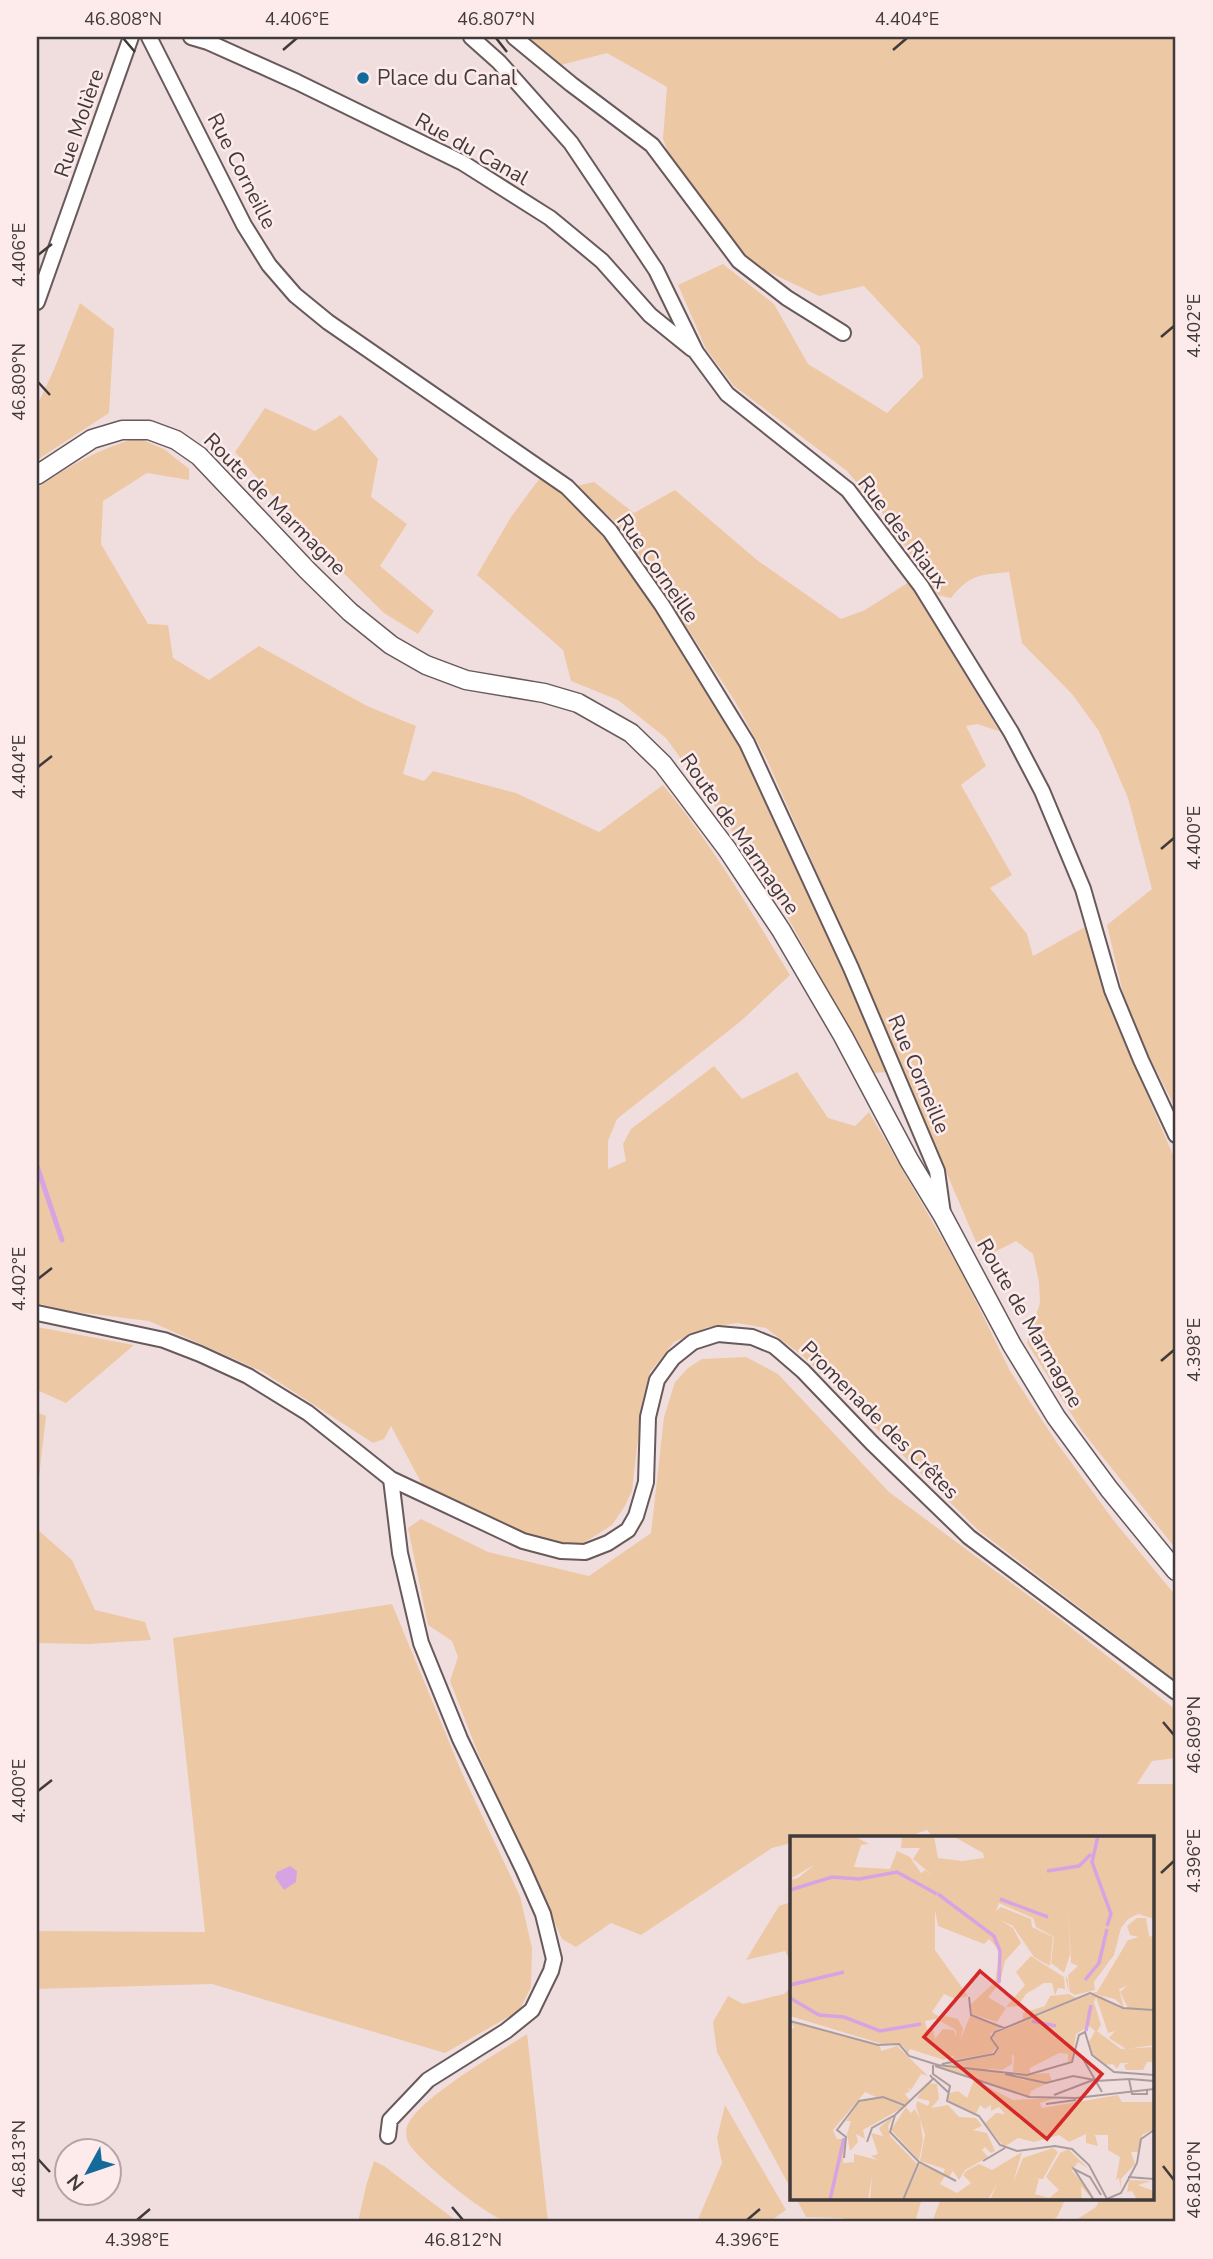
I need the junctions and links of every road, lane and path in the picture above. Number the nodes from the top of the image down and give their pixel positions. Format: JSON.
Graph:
{"nodes":[{"id":1,"x":131,"y":37,"type":"edge"},
{"id":2,"x":152,"y":37,"type":"edge"},
{"id":3,"x":191,"y":37,"type":"edge"},
{"id":4,"x":471,"y":37,"type":"edge"},
{"id":5,"x":514,"y":37,"type":"edge"},
{"id":6,"x":37,"y":302,"type":"edge"},
{"id":7,"x":843,"y":333,"type":"dead end"},
{"id":8,"x":696,"y":352,"type":"junction"},
{"id":9,"x":37,"y":475,"type":"edge"},
{"id":10,"x":1176,"y":1135,"type":"edge"},
{"id":11,"x":943,"y":1216,"type":"junction"},
{"id":12,"x":37,"y":1313,"type":"edge"},
{"id":13,"x":391,"y":1479,"type":"junction"},
{"id":14,"x":1176,"y":1571,"type":"edge"},
{"id":15,"x":1176,"y":1692,"type":"edge"},
{"id":16,"x":388,"y":2136,"type":"dead end"}],
"edges":[{"from":1,"to":6,"type":"street","name":"Rue Molière"},
{"from":2,"to":11,"type":"street","name":"Rue Corneille"},
{"from":3,"to":8,"type":"street","name":"Rue du Canal"},
{"from":4,"to":8,"type":"street","name":"Rue des Riaux"},
{"from":5,"to":7,"type":"street"},
{"from":8,"to":10,"type":"street","name":"Rue des Riaux"},
{"from":9,"to":11,"type":"street","name":"Route de Marmagne"},
{"from":11,"to":14,"type":"street","name":"Route de Marmagne"},
{"from":12,"to":13,"type":"street","name":"Promenade des Crêtes"},
{"from":13,"to":15,"type":"street","name":"Promenade des Crêtes"},
{"from":13,"to":16,"type":"street"}]}
